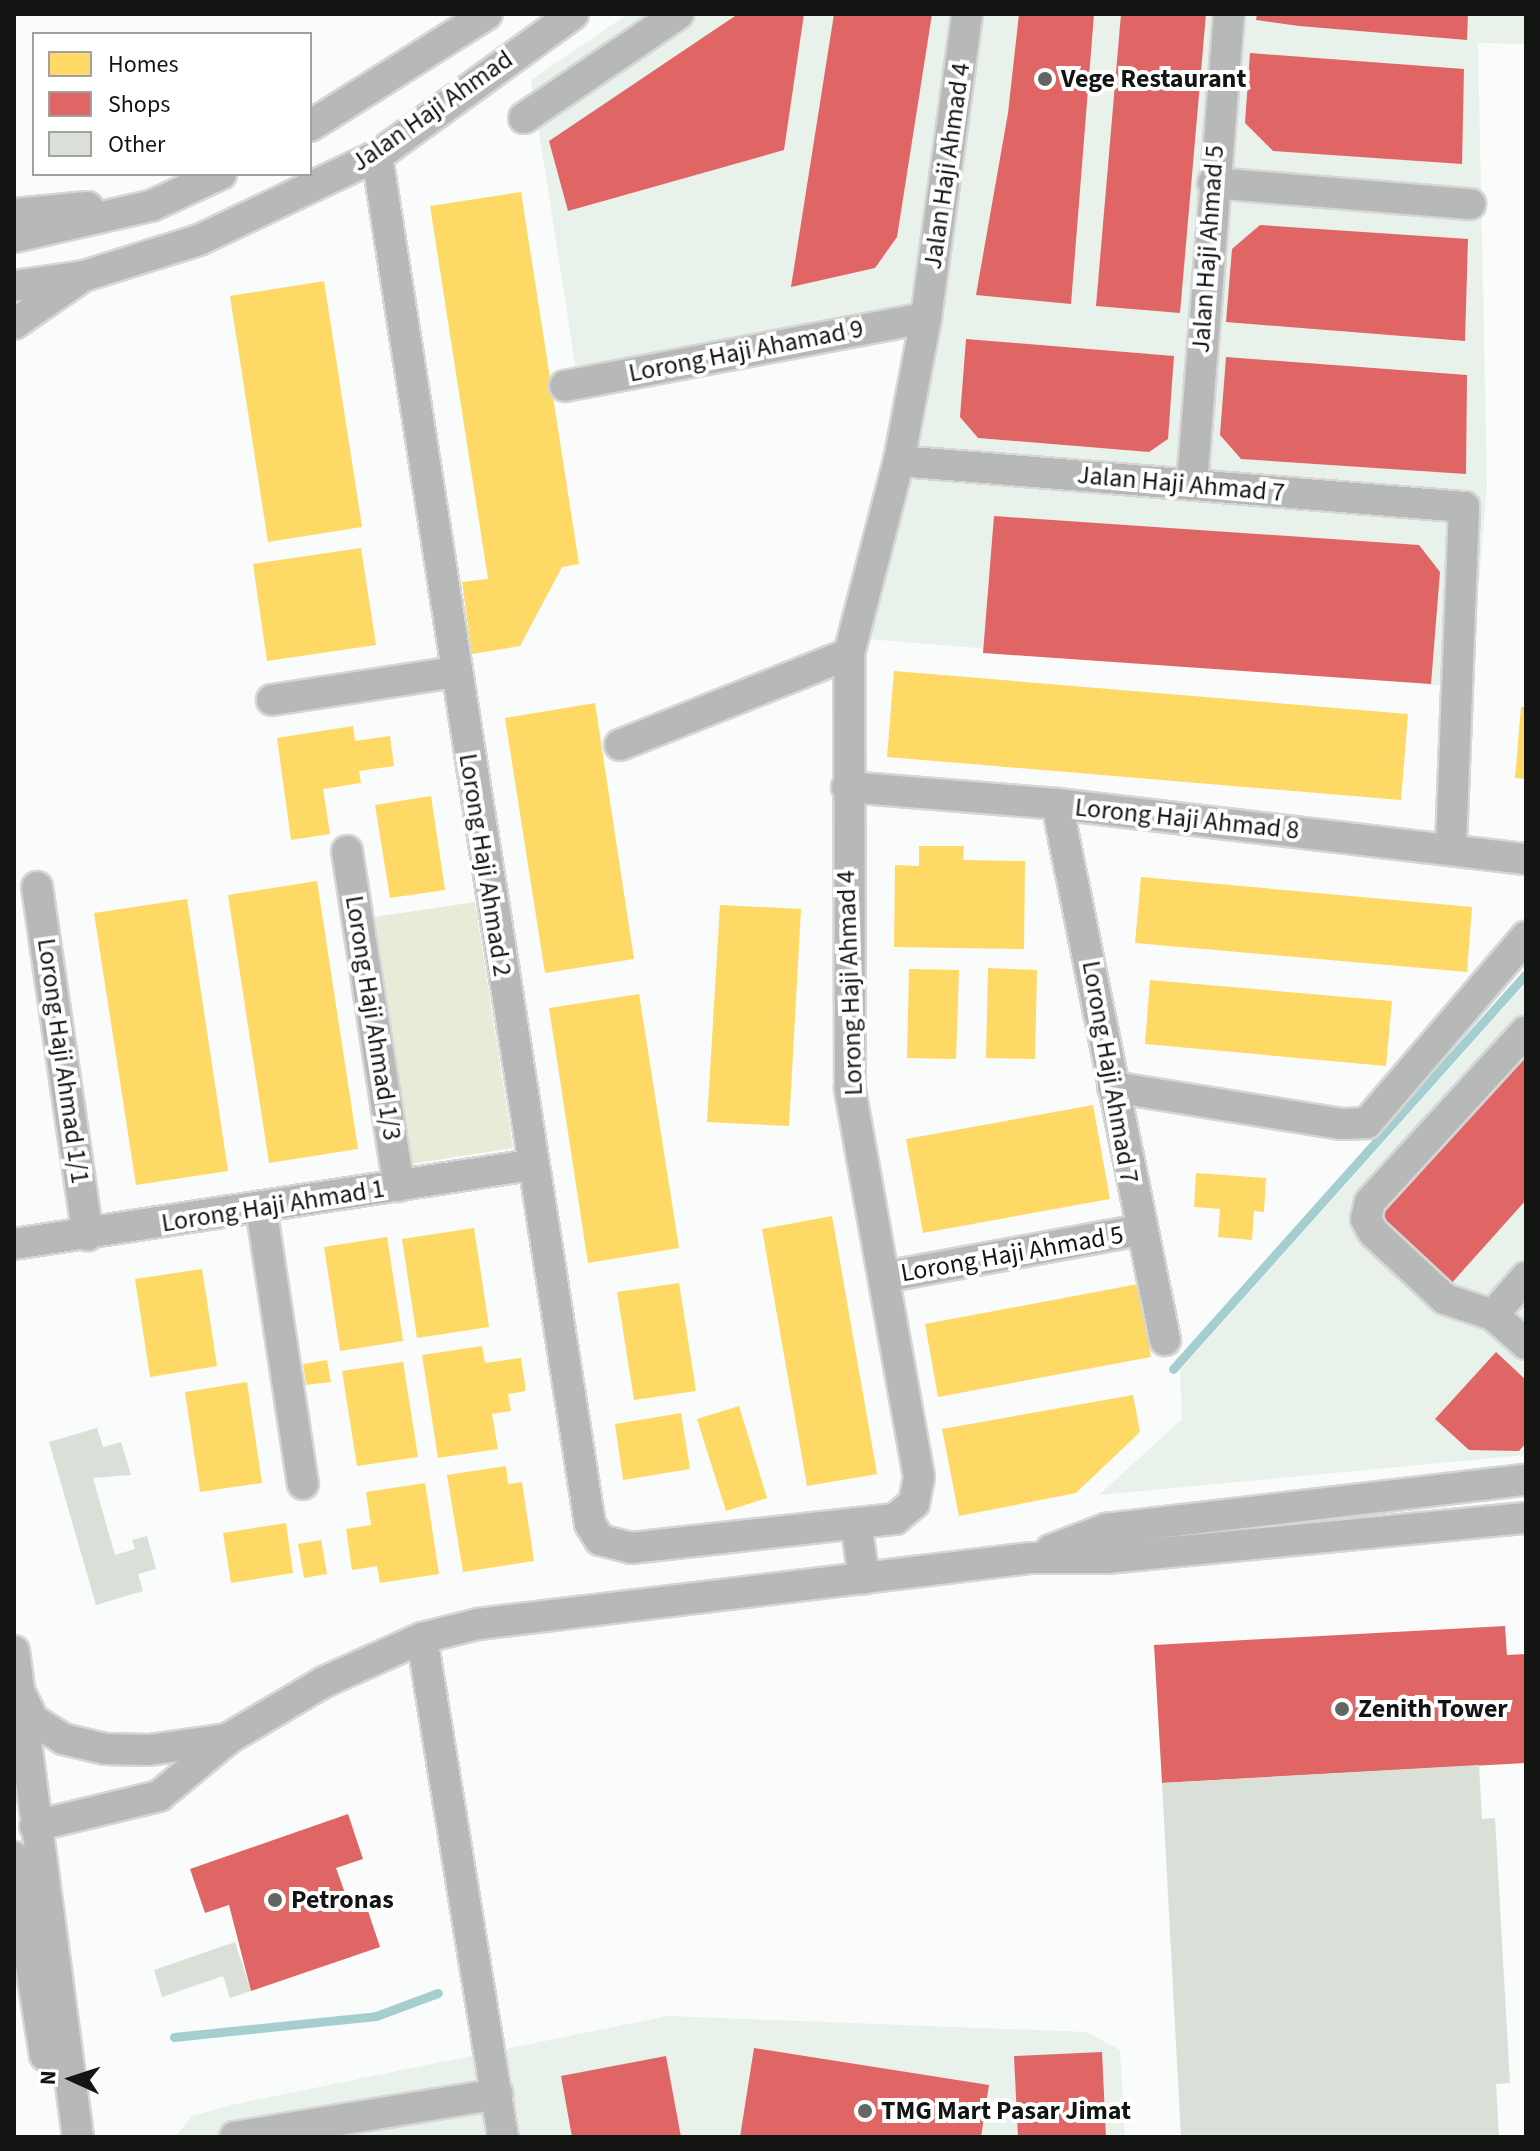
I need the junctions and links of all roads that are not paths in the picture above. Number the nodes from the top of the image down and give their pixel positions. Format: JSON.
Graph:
{"nodes":[{"id":1,"x":487,"y":14,"type":"edge"},
{"id":2,"x":573,"y":14,"type":"edge"},
{"id":3,"x":678,"y":14,"type":"edge"},
{"id":4,"x":967,"y":14,"type":"edge"},
{"id":5,"x":1229,"y":14,"type":"edge"},
{"id":6,"x":524,"y":118,"type":"dead end"},
{"id":7,"x":312,"y":125,"type":"edge"},
{"id":8,"x":377,"y":156,"type":"junction"},
{"id":9,"x":217,"y":176,"type":"edge"},
{"id":10,"x":1213,"y":183,"type":"junction"},
{"id":11,"x":1470,"y":204,"type":"dead end"},
{"id":12,"x":151,"y":206,"type":"junction"},
{"id":13,"x":14,"y":214,"type":"edge"},
{"id":14,"x":14,"y":237,"type":"edge"},
{"id":15,"x":84,"y":276,"type":"junction"},
{"id":16,"x":14,"y":286,"type":"edge"},
{"id":17,"x":926,"y":318,"type":"junction"},
{"id":18,"x":14,"y":324,"type":"edge"},
{"id":19,"x":565,"y":386,"type":"dead end"},
{"id":20,"x":899,"y":461,"type":"junction"},
{"id":21,"x":1192,"y":484,"type":"junction"},
{"id":22,"x":849,"y":654,"type":"junction"},
{"id":23,"x":456,"y":672,"type":"junction"},
{"id":24,"x":272,"y":700,"type":"dead end"},
{"id":25,"x":620,"y":745,"type":"dead end"},
{"id":26,"x":847,"y":787,"type":"junction"},
{"id":27,"x":1057,"y":804,"type":"junction"},
{"id":28,"x":1451,"y":849,"type":"junction"},
{"id":29,"x":347,"y":851,"type":"dead end"},
{"id":30,"x":1526,"y":859,"type":"edge"},
{"id":31,"x":37,"y":887,"type":"dead end"},
{"id":32,"x":1526,"y":937,"type":"edge"},
{"id":33,"x":1526,"y":1031,"type":"edge"},
{"id":34,"x":1113,"y":1087,"type":"junction"},
{"id":35,"x":531,"y":1165,"type":"junction"},
{"id":36,"x":399,"y":1186,"type":"junction"},
{"id":37,"x":261,"y":1207,"type":"junction"},
{"id":38,"x":1139,"y":1230,"type":"junction"},
{"id":39,"x":88,"y":1235,"type":"junction"},
{"id":40,"x":14,"y":1244,"type":"edge"},
{"id":41,"x":884,"y":1277,"type":"junction"},
{"id":42,"x":1526,"y":1277,"type":"edge"},
{"id":43,"x":1493,"y":1315,"type":"junction"},
{"id":44,"x":1165,"y":1340,"type":"dead end"},
{"id":45,"x":1526,"y":1344,"type":"edge"},
{"id":46,"x":1526,"y":1480,"type":"edge"},
{"id":47,"x":303,"y":1484,"type":"dead end"},
{"id":48,"x":1526,"y":1518,"type":"edge"},
{"id":49,"x":856,"y":1523,"type":"junction"},
{"id":50,"x":631,"y":1548,"type":"joint"},
{"id":51,"x":1031,"y":1558,"type":"junction"},
{"id":52,"x":864,"y":1578,"type":"junction"},
{"id":53,"x":422,"y":1638,"type":"junction"},
{"id":54,"x":14,"y":1651,"type":"edge"},
{"id":55,"x":19,"y":1689,"type":"junction"},
{"id":56,"x":229,"y":1738,"type":"junction"},
{"id":57,"x":35,"y":1826,"type":"junction"},
{"id":58,"x":14,"y":1857,"type":"edge"},
{"id":59,"x":58,"y":1998,"type":"junction"},
{"id":60,"x":497,"y":2094,"type":"junction"},
{"id":61,"x":58,"y":2137,"type":"edge"},
{"id":62,"x":78,"y":2137,"type":"edge"},
{"id":63,"x":91,"y":2137,"type":"edge"},
{"id":64,"x":235,"y":2137,"type":"edge"},
{"id":65,"x":503,"y":2137,"type":"edge"}],
"edges":[{"from":1,"to":7,"type":"street","name":"Jalan Haji Ahmad"},
{"from":2,"to":8,"type":"street","name":"Jalan Haji Ahmad"},
{"from":3,"to":6,"type":"street"},
{"from":4,"to":17,"type":"street","name":"Jalan Haji Ahmad 4"},
{"from":5,"to":10,"type":"street","name":"Jalan Haji Ahmad 5"},
{"from":8,"to":15,"type":"street","name":"Jalan Haji Ahmad"},
{"from":8,"to":23,"type":"street","name":"Lorong Haji Ahmad 2"},
{"from":9,"to":12,"type":"street"},
{"from":10,"to":11,"type":"street"},
{"from":10,"to":21,"type":"street","name":"Jalan Haji Ahmad 5"},
{"from":12,"to":13,"type":"street"},
{"from":12,"to":14,"type":"street"},
{"from":15,"to":16,"type":"street","name":"Jalan Haji Ahmad"},
{"from":15,"to":18,"type":"street"},
{"from":17,"to":19,"type":"street","name":"Lorong Haji Ahamad 9"},
{"from":17,"to":20,"type":"street","name":"Lorong Haji Ahmad 4"},
{"from":20,"to":21,"type":"street","name":"Jalan Haji Ahmad 7"},
{"from":20,"to":22,"type":"street","name":"Lorong Haji Ahmad 4"},
{"from":21,"to":28,"type":"street","name":"Jalan Haji Ahmad 7"},
{"from":22,"to":25,"type":"street"},
{"from":22,"to":26,"type":"street","name":"Lorong Haji Ahmad 4"},
{"from":23,"to":24,"type":"street"},
{"from":23,"to":35,"type":"street","name":"Lorong Haji Ahmad 2"},
{"from":26,"to":27,"type":"street","name":"Lorong Haji Ahmad 8"},
{"from":26,"to":41,"type":"street","name":"Lorong Haji Ahmad 4"},
{"from":27,"to":28,"type":"street","name":"Lorong Haji Ahmad 8"},
{"from":27,"to":34,"type":"street","name":"Lorong Haji Ahmad 7"},
{"from":28,"to":30,"type":"street","name":"Lorong Haji Ahmad 8"},
{"from":29,"to":36,"type":"street","name":"Lorong Haji Ahmad 1/3"},
{"from":31,"to":39,"type":"street","name":"Lorong Haji Ahmad 1/1"},
{"from":32,"to":34,"type":"street"},
{"from":33,"to":43,"type":"street"},
{"from":34,"to":38,"type":"street","name":"Lorong Haji Ahmad 7"},
{"from":35,"to":36,"type":"street","name":"Lorong Haji Ahmad 1"},
{"from":35,"to":50,"type":"street","name":"Lorong Haji Ahmad 2"},
{"from":36,"to":37,"type":"street","name":"Lorong Haji Ahmad 1"},
{"from":37,"to":39,"type":"street","name":"Lorong Haji Ahmad 1"},
{"from":37,"to":47,"type":"street"},
{"from":38,"to":41,"type":"street","name":"Lorong Haji Ahmad 5"},
{"from":38,"to":44,"type":"street","name":"Lorong Haji Ahmad 7"},
{"from":39,"to":40,"type":"street","name":"Lorong Haji Ahmad 1"},
{"from":41,"to":49,"type":"street","name":"Lorong Haji Ahmad 4"},
{"from":42,"to":43,"type":"street"},
{"from":43,"to":45,"type":"street"},
{"from":46,"to":51,"type":"street"},
{"from":48,"to":51,"type":"street"},
{"from":49,"to":50,"type":"street","name":"Lorong Haji Ahmad 4"},
{"from":49,"to":52,"type":"street"},
{"from":51,"to":52,"type":"street"},
{"from":52,"to":53,"type":"street"},
{"from":53,"to":56,"type":"street"},
{"from":53,"to":60,"type":"street"},
{"from":54,"to":55,"type":"street"},
{"from":55,"to":56,"type":"street"},
{"from":55,"to":57,"type":"street"},
{"from":56,"to":57,"type":"street"},
{"from":57,"to":59,"type":"street"},
{"from":58,"to":61,"type":"street"},
{"from":59,"to":62,"type":"street"},
{"from":59,"to":63,"type":"street"},
{"from":60,"to":64,"type":"street"},
{"from":60,"to":65,"type":"street"}]}
